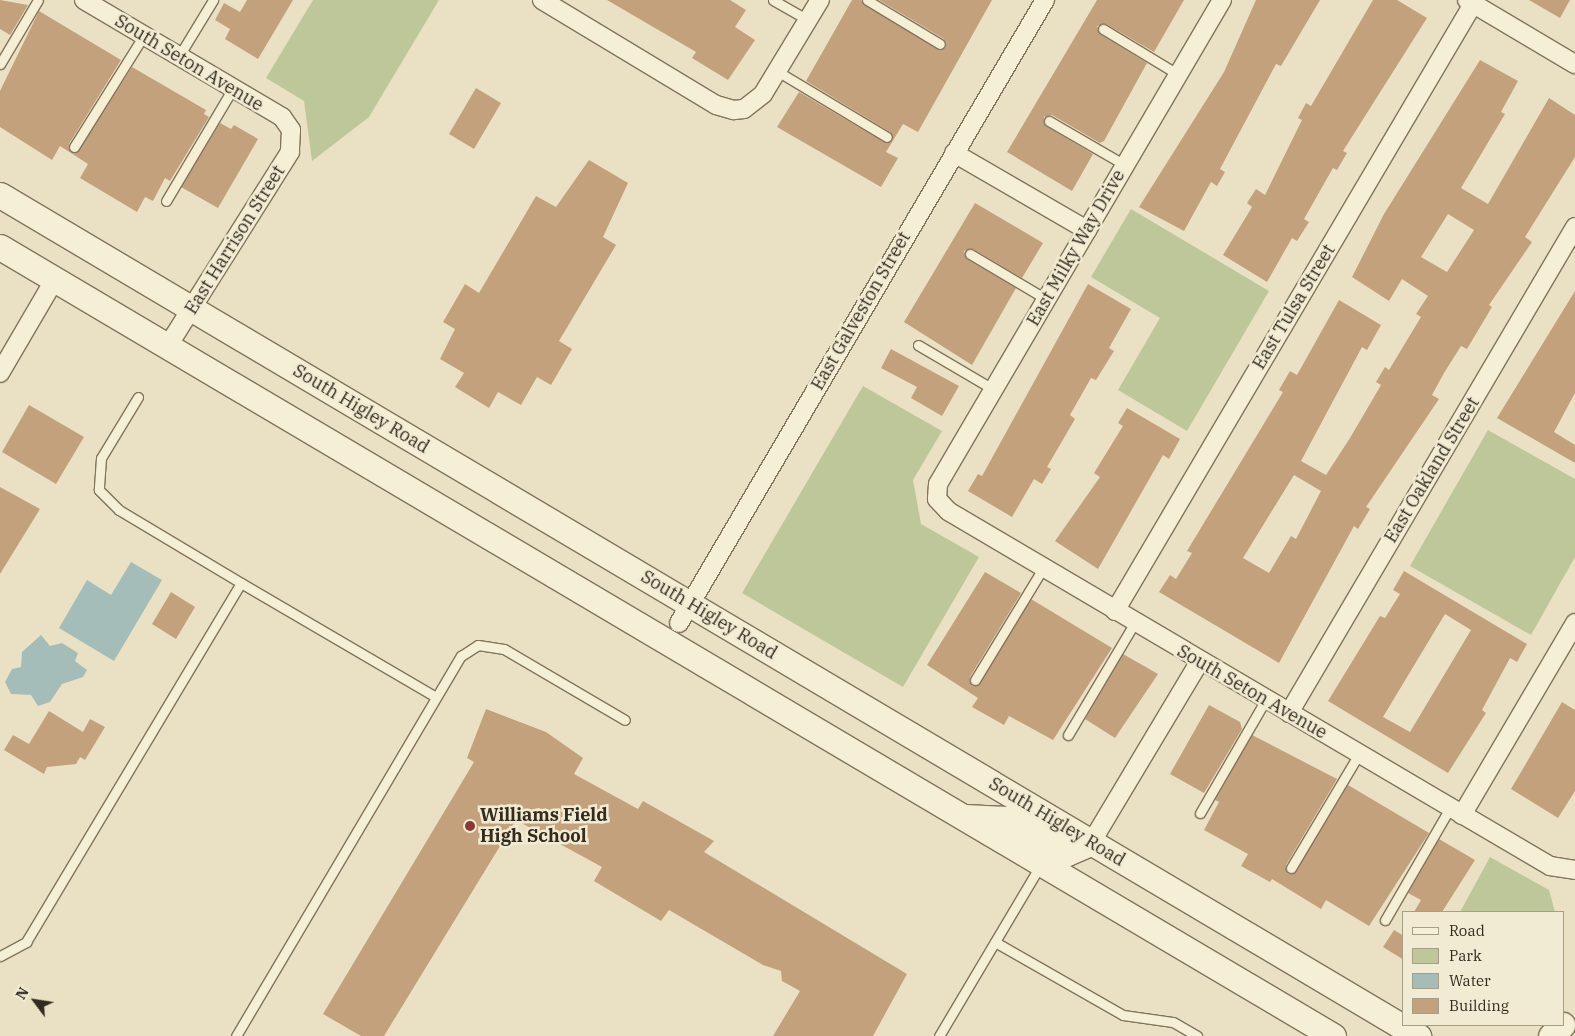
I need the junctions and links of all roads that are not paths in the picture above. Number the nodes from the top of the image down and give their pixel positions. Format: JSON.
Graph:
{"nodes":[{"id":1,"x":38,"y":0,"type":"edge"},
{"id":2,"x":84,"y":0,"type":"edge"},
{"id":3,"x":212,"y":0,"type":"edge"},
{"id":4,"x":542,"y":0,"type":"edge"},
{"id":5,"x":774,"y":0,"type":"edge"},
{"id":6,"x":820,"y":0,"type":"edge"},
{"id":7,"x":867,"y":0,"type":"edge"},
{"id":8,"x":1045,"y":0,"type":"edge"},
{"id":9,"x":1222,"y":0,"type":"edge"},
{"id":10,"x":1470,"y":2,"type":"edge"},
{"id":11,"x":808,"y":20,"type":"junction"},
{"id":12,"x":1103,"y":29,"type":"dead end"},
{"id":13,"x":144,"y":35,"type":"junction"},
{"id":14,"x":940,"y":44,"type":"dead end"},
{"id":15,"x":179,"y":56,"type":"junction"},
{"id":16,"x":1573,"y":58,"type":"edge"},
{"id":17,"x":0,"y":64,"type":"edge"},
{"id":18,"x":777,"y":71,"type":"junction"},
{"id":19,"x":1178,"y":74,"type":"junction"},
{"id":20,"x":233,"y":88,"type":"junction"},
{"id":21,"x":1050,"y":121,"type":"dead end"},
{"id":22,"x":290,"y":130,"type":"joint"},
{"id":23,"x":888,"y":137,"type":"dead end"},
{"id":24,"x":74,"y":147,"type":"dead end"},
{"id":25,"x":954,"y":153,"type":"junction"},
{"id":26,"x":1125,"y":165,"type":"junction"},
{"id":27,"x":0,"y":195,"type":"edge"},
{"id":28,"x":166,"y":201,"type":"dead end"},
{"id":29,"x":1575,"y":227,"type":"edge"},
{"id":30,"x":1087,"y":230,"type":"junction"},
{"id":31,"x":0,"y":247,"type":"edge"},
{"id":32,"x":970,"y":254,"type":"dead end"},
{"id":33,"x":55,"y":279,"type":"junction"},
{"id":34,"x":1046,"y":299,"type":"junction"},
{"id":35,"x":193,"y":310,"type":"junction"},
{"id":36,"x":918,"y":345,"type":"dead end"},
{"id":37,"x":168,"y":346,"type":"junction"},
{"id":38,"x":0,"y":373,"type":"edge"},
{"id":39,"x":994,"y":389,"type":"junction"},
{"id":40,"x":138,"y":396,"type":"dead end"},
{"id":41,"x":937,"y":499,"type":"joint"},
{"id":42,"x":1043,"y":568,"type":"junction"},
{"id":43,"x":241,"y":583,"type":"junction"},
{"id":44,"x":1115,"y":611,"type":"junction"},
{"id":45,"x":685,"y":613,"type":"junction"},
{"id":46,"x":1134,"y":622,"type":"junction"},
{"id":47,"x":1575,"y":623,"type":"edge"},
{"id":48,"x":1200,"y":661,"type":"junction"},
{"id":49,"x":975,"y":680,"type":"dead end"},
{"id":50,"x":436,"y":698,"type":"junction"},
{"id":51,"x":1266,"y":699,"type":"junction"},
{"id":52,"x":1289,"y":713,"type":"junction"},
{"id":53,"x":625,"y":720,"type":"dead end"},
{"id":54,"x":1068,"y":734,"type":"dead end"},
{"id":55,"x":1359,"y":754,"type":"junction"},
{"id":56,"x":1456,"y":811,"type":"junction"},
{"id":57,"x":1200,"y":813,"type":"dead end"},
{"id":58,"x":962,"y":817,"type":"junction"},
{"id":59,"x":1091,"y":843,"type":"junction"},
{"id":60,"x":1042,"y":864,"type":"junction"},
{"id":61,"x":1291,"y":868,"type":"dead end"},
{"id":62,"x":1575,"y":870,"type":"edge"},
{"id":63,"x":1385,"y":920,"type":"dead end"},
{"id":64,"x":995,"y":942,"type":"junction"},
{"id":65,"x":0,"y":956,"type":"edge"},
{"id":66,"x":1561,"y":1026,"type":"edge"},
{"id":67,"x":236,"y":1036,"type":"edge"},
{"id":68,"x":939,"y":1036,"type":"edge"},
{"id":69,"x":1197,"y":1036,"type":"edge"},
{"id":70,"x":1333,"y":1036,"type":"edge"},
{"id":71,"x":1418,"y":1036,"type":"edge"},
{"id":72,"x":1551,"y":1036,"type":"edge"}],
"edges":[{"from":1,"to":17,"type":"lane"},
{"from":2,"to":13,"type":"street","name":"South Seton Avenue"},
{"from":3,"to":15,"type":"lane"},
{"from":4,"to":18,"type":"street"},
{"from":5,"to":11,"type":"lane"},
{"from":6,"to":11,"type":"street"},
{"from":7,"to":14,"type":"lane"},
{"from":8,"to":25,"type":"street","name":"East Galveston Street"},
{"from":9,"to":19,"type":"street","name":"East Milky Way Drive"},
{"from":10,"to":16,"type":"street"},
{"from":10,"to":44,"type":"street","name":"East Tulsa Street"},
{"from":11,"to":18,"type":"street"},
{"from":12,"to":19,"type":"lane"},
{"from":13,"to":15,"type":"street","name":"South Seton Avenue"},
{"from":13,"to":24,"type":"lane"},
{"from":15,"to":20,"type":"street","name":"South Seton Avenue"},
{"from":18,"to":23,"type":"lane"},
{"from":19,"to":26,"type":"street","name":"East Milky Way Drive"},
{"from":20,"to":22,"type":"street","name":"South Seton Avenue"},
{"from":20,"to":28,"type":"lane"},
{"from":21,"to":26,"type":"lane"},
{"from":22,"to":35,"type":"street","name":"East Harrison Street"},
{"from":25,"to":30,"type":"street"},
{"from":25,"to":45,"type":"street","name":"East Galveston Street"},
{"from":26,"to":30,"type":"street","name":"East Milky Way Drive"},
{"from":27,"to":35,"type":"main road","name":"South Higley Road"},
{"from":29,"to":52,"type":"street","name":"East Oakland Street"},
{"from":30,"to":34,"type":"street","name":"East Milky Way Drive"},
{"from":31,"to":33,"type":"main road"},
{"from":32,"to":34,"type":"lane"},
{"from":33,"to":37,"type":"main road"},
{"from":33,"to":38,"type":"street"},
{"from":34,"to":39,"type":"street","name":"East Milky Way Drive"},
{"from":35,"to":37,"type":"street","name":"East Harrison Street"},
{"from":35,"to":45,"type":"main road","name":"South Higley Road"},
{"from":36,"to":39,"type":"lane"},
{"from":37,"to":58,"type":"main road"},
{"from":39,"to":41,"type":"street","name":"East Milky Way Drive"},
{"from":40,"to":43,"type":"lane"},
{"from":41,"to":42,"type":"street","name":"South Seton Avenue"},
{"from":42,"to":44,"type":"street","name":"South Seton Avenue"},
{"from":42,"to":49,"type":"lane"},
{"from":43,"to":50,"type":"lane"},
{"from":43,"to":65,"type":"lane"},
{"from":44,"to":46,"type":"street","name":"South Seton Avenue"},
{"from":45,"to":59,"type":"main road","name":"South Higley Road"},
{"from":46,"to":48,"type":"street","name":"South Seton Avenue"},
{"from":46,"to":54,"type":"lane"},
{"from":47,"to":56,"type":"street"},
{"from":48,"to":51,"type":"street","name":"South Seton Avenue"},
{"from":48,"to":59,"type":"street"},
{"from":50,"to":53,"type":"lane"},
{"from":50,"to":67,"type":"lane"},
{"from":51,"to":52,"type":"street","name":"South Seton Avenue"},
{"from":51,"to":57,"type":"lane"},
{"from":52,"to":55,"type":"street","name":"South Seton Avenue"},
{"from":55,"to":56,"type":"street","name":"South Seton Avenue"},
{"from":55,"to":61,"type":"lane"},
{"from":56,"to":62,"type":"street","name":"South Seton Avenue"},
{"from":56,"to":63,"type":"lane"},
{"from":58,"to":59,"type":"main road"},
{"from":58,"to":60,"type":"main road"},
{"from":59,"to":71,"type":"main road","name":"South Higley Road"},
{"from":60,"to":64,"type":"lane"},
{"from":60,"to":70,"type":"main road"},
{"from":64,"to":68,"type":"lane"},
{"from":64,"to":69,"type":"lane"},
{"from":66,"to":72,"type":"main road"}]}
